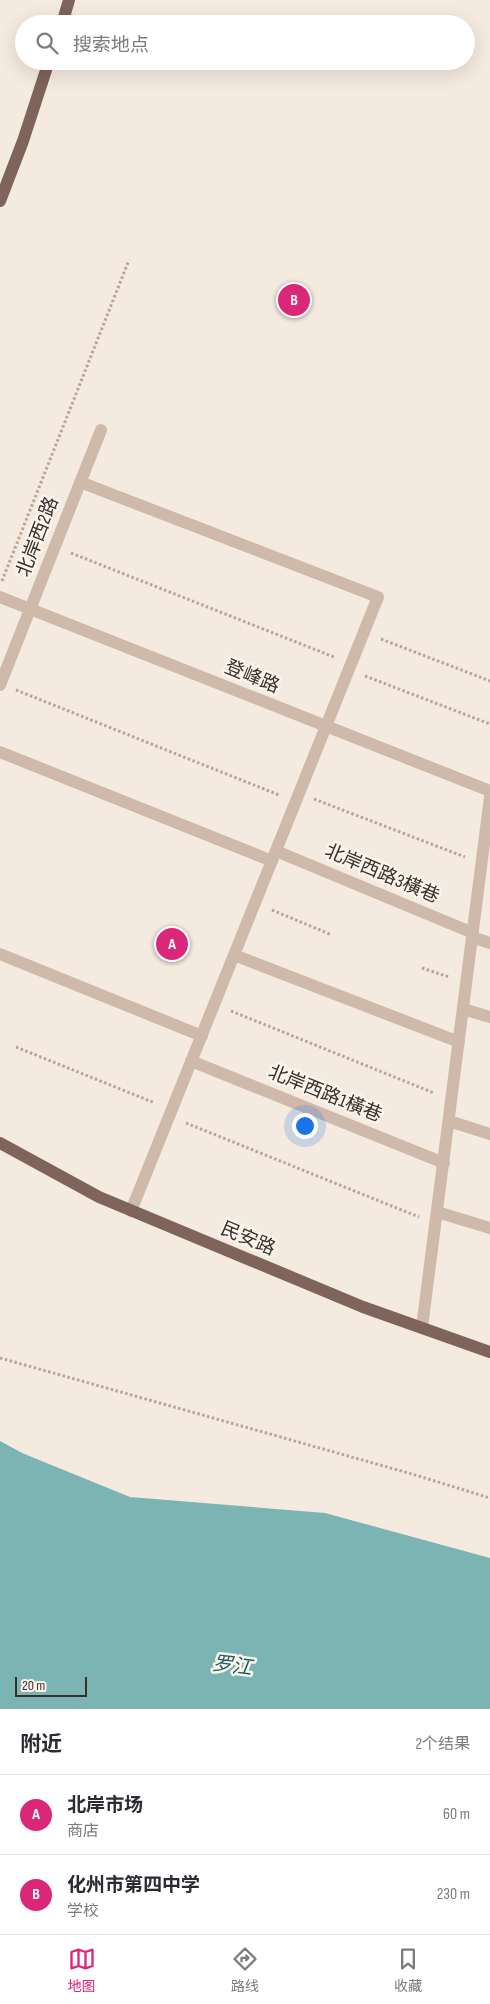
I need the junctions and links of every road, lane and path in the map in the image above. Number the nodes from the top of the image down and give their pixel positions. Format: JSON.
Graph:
{"nodes":[{"id":1,"x":69,"y":0,"type":"edge"},
{"id":2,"x":65,"y":15,"type":"edge"},
{"id":3,"x":46,"y":70,"type":"edge"},
{"id":4,"x":0,"y":201,"type":"edge"},
{"id":5,"x":129,"y":260,"type":"dead end"},
{"id":6,"x":100,"y":430,"type":"dead end"},
{"id":7,"x":80,"y":482,"type":"junction"},
{"id":8,"x":55,"y":546,"type":"junction"},
{"id":9,"x":0,"y":586,"type":"edge"},
{"id":10,"x":0,"y":597,"type":"edge"},
{"id":11,"x":30,"y":609,"type":"junction"},
{"id":12,"x":364,"y":632,"type":"junction"},
{"id":13,"x":350,"y":667,"type":"junction"},
{"id":14,"x":490,"y":681,"type":"edge"},
{"id":15,"x":0,"y":685,"type":"edge"},
{"id":16,"x":490,"y":724,"type":"edge"},
{"id":17,"x":326,"y":726,"type":"junction"},
{"id":18,"x":0,"y":752,"type":"edge"},
{"id":19,"x":490,"y":791,"type":"edge"},
{"id":20,"x":490,"y":797,"type":"edge"},
{"id":21,"x":298,"y":798,"type":"junction"},
{"id":22,"x":274,"y":856,"type":"junction"},
{"id":23,"x":486,"y":865,"type":"edge"},
{"id":24,"x":255,"y":904,"type":"junction"},
{"id":25,"x":332,"y":935,"type":"dead end"},
{"id":26,"x":472,"y":935,"type":"junction"},
{"id":27,"x":490,"y":942,"type":"edge"},
{"id":28,"x":0,"y":954,"type":"edge"},
{"id":29,"x":234,"y":955,"type":"junction"},
{"id":30,"x":422,"y":968,"type":"dead end"},
{"id":31,"x":466,"y":984,"type":"junction"},
{"id":32,"x":215,"y":1004,"type":"junction"},
{"id":33,"x":463,"y":1009,"type":"junction"},
{"id":34,"x":490,"y":1017,"type":"edge"},
{"id":35,"x":202,"y":1036,"type":"junction"},
{"id":36,"x":459,"y":1042,"type":"junction"},
{"id":37,"x":16,"y":1047,"type":"dead end"},
{"id":38,"x":191,"y":1061,"type":"junction"},
{"id":39,"x":451,"y":1100,"type":"junction"},
{"id":40,"x":171,"y":1113,"type":"junction"},
{"id":41,"x":449,"y":1121,"type":"junction"},
{"id":42,"x":490,"y":1134,"type":"edge"},
{"id":43,"x":0,"y":1143,"type":"edge"},
{"id":44,"x":444,"y":1162,"type":"junction"},
{"id":45,"x":131,"y":1211,"type":"junction"},
{"id":46,"x":436,"y":1218,"type":"junction"},
{"id":47,"x":490,"y":1228,"type":"edge"},
{"id":48,"x":422,"y":1327,"type":"junction"},
{"id":49,"x":490,"y":1352,"type":"edge"},
{"id":50,"x":0,"y":1358,"type":"edge"},
{"id":51,"x":490,"y":1498,"type":"edge"}],
"edges":[{"from":1,"to":2,"type":"main road"},
{"from":3,"to":4,"type":"main road"},
{"from":5,"to":9,"type":"path"},
{"from":6,"to":7,"type":"street","name":"北岸西2路"},
{"from":7,"to":8,"type":"street","name":"北岸西2路"},
{"from":7,"to":12,"type":"street"},
{"from":8,"to":11,"type":"street","name":"北岸西2路"},
{"from":8,"to":13,"type":"path"},
{"from":10,"to":11,"type":"street","name":"登峰路"},
{"from":11,"to":15,"type":"street","name":"北岸西2路"},
{"from":11,"to":17,"type":"street","name":"登峰路"},
{"from":12,"to":13,"type":"street"},
{"from":12,"to":14,"type":"path"},
{"from":13,"to":16,"type":"path"},
{"from":13,"to":17,"type":"street"},
{"from":15,"to":21,"type":"path"},
{"from":17,"to":19,"type":"street","name":"登峰路"},
{"from":17,"to":21,"type":"street"},
{"from":18,"to":22,"type":"street","name":"北岸西路3橫巷"},
{"from":20,"to":23,"type":"street"},
{"from":21,"to":22,"type":"street"},
{"from":21,"to":23,"type":"path"},
{"from":22,"to":24,"type":"street"},
{"from":22,"to":26,"type":"street","name":"北岸西路3橫巷"},
{"from":23,"to":26,"type":"street"},
{"from":24,"to":25,"type":"path"},
{"from":24,"to":29,"type":"street"},
{"from":26,"to":27,"type":"street","name":"北岸西路3橫巷"},
{"from":26,"to":31,"type":"street"},
{"from":28,"to":35,"type":"street"},
{"from":29,"to":32,"type":"street"},
{"from":29,"to":36,"type":"street"},
{"from":30,"to":31,"type":"path"},
{"from":31,"to":33,"type":"street"},
{"from":32,"to":35,"type":"street"},
{"from":32,"to":39,"type":"path"},
{"from":33,"to":34,"type":"street"},
{"from":33,"to":36,"type":"street"},
{"from":35,"to":38,"type":"street"},
{"from":36,"to":39,"type":"street"},
{"from":37,"to":40,"type":"path"},
{"from":38,"to":40,"type":"street"},
{"from":38,"to":44,"type":"street","name":"北岸西路1橫巷"},
{"from":39,"to":41,"type":"street"},
{"from":40,"to":45,"type":"street"},
{"from":40,"to":46,"type":"path"},
{"from":41,"to":42,"type":"street"},
{"from":41,"to":44,"type":"street"},
{"from":43,"to":45,"type":"main road","name":"民安路"},
{"from":44,"to":46,"type":"street"},
{"from":45,"to":48,"type":"main road","name":"民安路"},
{"from":46,"to":47,"type":"street"},
{"from":46,"to":48,"type":"street"},
{"from":48,"to":49,"type":"main road","name":"民安路"},
{"from":50,"to":51,"type":"path"}]}
